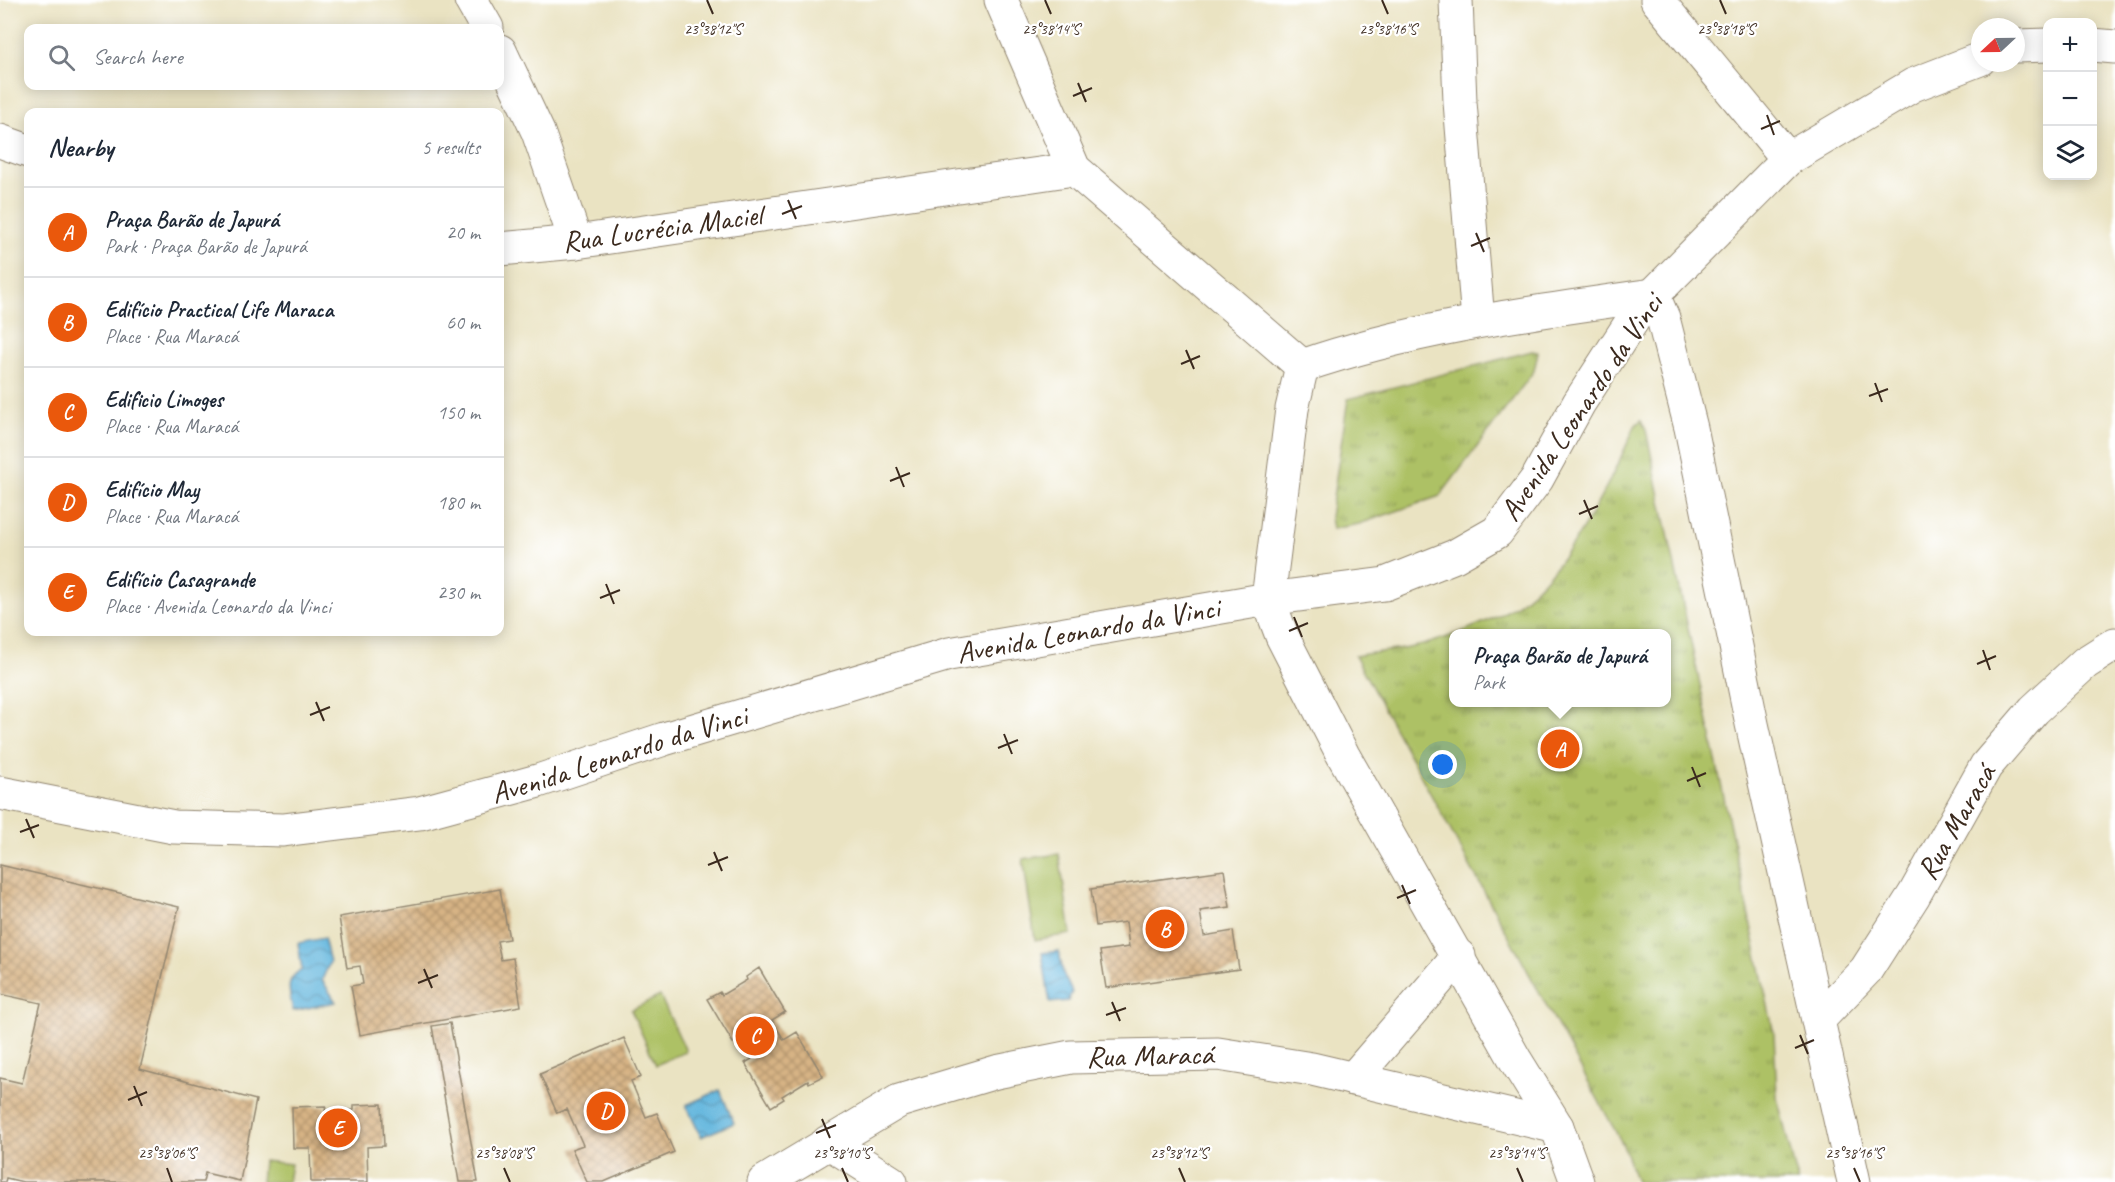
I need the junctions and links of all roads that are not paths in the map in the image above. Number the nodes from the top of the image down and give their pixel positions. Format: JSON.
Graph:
{"nodes":[{"id":1,"x":471,"y":0,"type":"edge"},
{"id":2,"x":1001,"y":0,"type":"edge"},
{"id":3,"x":1456,"y":0,"type":"edge"},
{"id":4,"x":1657,"y":0,"type":"edge"},
{"id":5,"x":486,"y":24,"type":"edge"},
{"id":6,"x":2043,"y":45,"type":"edge"},
{"id":7,"x":2097,"y":45,"type":"edge"},
{"id":8,"x":2025,"y":46,"type":"edge"},
{"id":9,"x":2115,"y":46,"type":"edge"},
{"id":10,"x":504,"y":60,"type":"edge"},
{"id":11,"x":1971,"y":62,"type":"edge"},
{"id":12,"x":0,"y":141,"type":"edge"},
{"id":13,"x":24,"y":150,"type":"edge"},
{"id":14,"x":1788,"y":159,"type":"junction"},
{"id":15,"x":1074,"y":169,"type":"junction"},
{"id":16,"x":576,"y":242,"type":"junction"},
{"id":17,"x":504,"y":249,"type":"edge"},
{"id":18,"x":1653,"y":295,"type":"junction"},
{"id":19,"x":1478,"y":321,"type":"junction"},
{"id":20,"x":1302,"y":366,"type":"junction"},
{"id":21,"x":1268,"y":599,"type":"junction"},
{"id":22,"x":2115,"y":644,"type":"edge"},
{"id":23,"x":0,"y":793,"type":"edge"},
{"id":24,"x":1459,"y":956,"type":"junction"},
{"id":25,"x":1819,"y":1019,"type":"junction"},
{"id":26,"x":1353,"y":1079,"type":"junction"},
{"id":27,"x":1557,"y":1127,"type":"junction"},
{"id":28,"x":828,"y":1142,"type":"junction"},
{"id":29,"x":764,"y":1182,"type":"edge"},
{"id":30,"x":891,"y":1182,"type":"edge"},
{"id":31,"x":1577,"y":1182,"type":"edge"},
{"id":32,"x":1854,"y":1182,"type":"edge"}],
"edges":[{"from":1,"to":5,"type":"street"},
{"from":2,"to":15,"type":"street"},
{"from":3,"to":19,"type":"street"},
{"from":4,"to":14,"type":"street"},
{"from":6,"to":8,"type":"street"},
{"from":7,"to":9,"type":"street"},
{"from":10,"to":16,"type":"street"},
{"from":11,"to":14,"type":"street","name":"Avenida Leonardo da Vinci"},
{"from":12,"to":13,"type":"street"},
{"from":14,"to":18,"type":"street","name":"Avenida Leonardo da Vinci"},
{"from":15,"to":16,"type":"street","name":"Rua Lucrécia Maciel"},
{"from":15,"to":20,"type":"street"},
{"from":16,"to":17,"type":"street","name":"Rua Lucrécia Maciel"},
{"from":18,"to":19,"type":"street"},
{"from":18,"to":21,"type":"street","name":"Avenida Leonardo da Vinci"},
{"from":18,"to":25,"type":"street"},
{"from":19,"to":20,"type":"street"},
{"from":20,"to":21,"type":"street"},
{"from":21,"to":23,"type":"street","name":"Avenida Leonardo da Vinci"},
{"from":21,"to":24,"type":"street"},
{"from":22,"to":25,"type":"street","name":"Rua Maracá"},
{"from":24,"to":26,"type":"street"},
{"from":24,"to":27,"type":"street"},
{"from":25,"to":32,"type":"street"},
{"from":26,"to":27,"type":"street","name":"Rua Maracá"},
{"from":26,"to":28,"type":"street","name":"Rua Maracá"},
{"from":27,"to":31,"type":"street"},
{"from":28,"to":29,"type":"street","name":"Rua Maracá"},
{"from":28,"to":30,"type":"street"}]}
